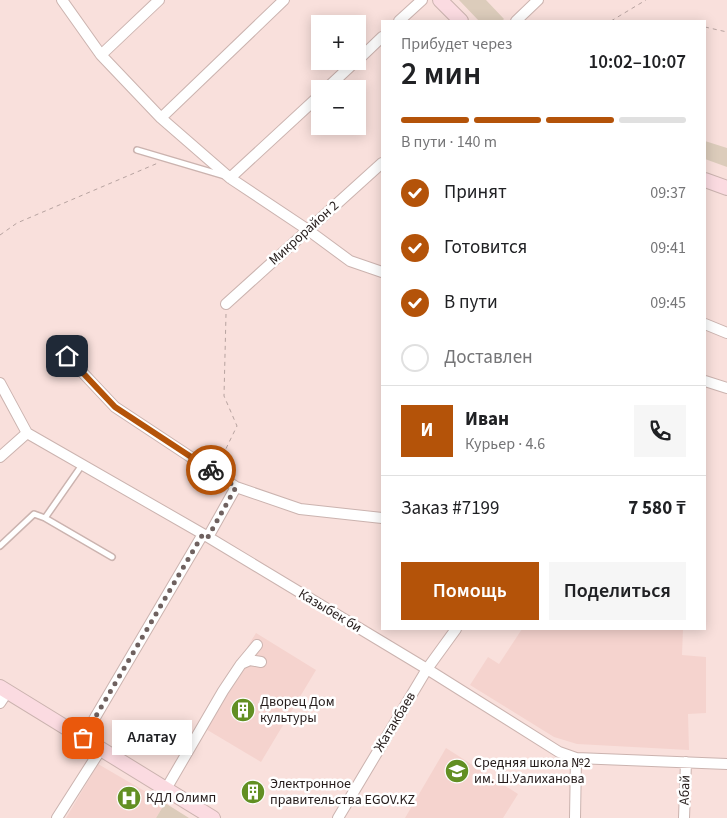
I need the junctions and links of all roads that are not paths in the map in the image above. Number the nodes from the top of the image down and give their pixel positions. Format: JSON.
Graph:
{"nodes":[{"id":1,"x":62,"y":0,"type":"edge"},
{"id":2,"x":159,"y":0,"type":"edge"},
{"id":3,"x":284,"y":0,"type":"edge"},
{"id":4,"x":422,"y":0,"type":"edge"},
{"id":5,"x":440,"y":0,"type":"edge"},
{"id":6,"x":538,"y":0,"type":"edge"},
{"id":7,"x":400,"y":20,"type":"edge"},
{"id":8,"x":460,"y":20,"type":"edge"},
{"id":9,"x":517,"y":20,"type":"edge"},
{"id":10,"x":381,"y":38,"type":"edge"},
{"id":11,"x":366,"y":52,"type":"edge"},
{"id":12,"x":101,"y":55,"type":"junction"},
{"id":13,"x":347,"y":70,"type":"edge"},
{"id":14,"x":336,"y":80,"type":"edge"},
{"id":15,"x":311,"y":102,"type":"edge"},
{"id":16,"x":162,"y":118,"type":"junction"},
{"id":17,"x":137,"y":150,"type":"dead end"},
{"id":18,"x":381,"y":164,"type":"edge"},
{"id":19,"x":230,"y":178,"type":"junction"},
{"id":20,"x":706,"y":180,"type":"edge"},
{"id":21,"x":727,"y":188,"type":"edge"},
{"id":22,"x":308,"y":230,"type":"junction"},
{"id":23,"x":381,"y":272,"type":"edge"},
{"id":24,"x":226,"y":304,"type":"road end"},
{"id":25,"x":706,"y":324,"type":"edge"},
{"id":26,"x":727,"y":332,"type":"edge"},
{"id":27,"x":67,"y":356,"type":"dead end"},
{"id":28,"x":706,"y":381,"type":"edge"},
{"id":29,"x":0,"y":382,"type":"edge"},
{"id":30,"x":727,"y":388,"type":"edge"},
{"id":31,"x":27,"y":433,"type":"junction"},
{"id":32,"x":0,"y":457,"type":"edge"},
{"id":33,"x":82,"y":465,"type":"junction"},
{"id":34,"x":236,"y":487,"type":"junction"},
{"id":35,"x":45,"y":518,"type":"junction"},
{"id":36,"x":381,"y":518,"type":"edge"},
{"id":37,"x":206,"y":536,"type":"junction"},
{"id":38,"x":0,"y":546,"type":"edge"},
{"id":39,"x":112,"y":557,"type":"dead end"},
{"id":40,"x":451,"y":630,"type":"edge"},
{"id":41,"x":257,"y":645,"type":"dead end"},
{"id":42,"x":261,"y":662,"type":"dead end"},
{"id":43,"x":241,"y":664,"type":"junction"},
{"id":44,"x":428,"y":669,"type":"junction"},
{"id":45,"x":3,"y":694,"type":"edge"},
{"id":46,"x":83,"y":738,"type":"junction"},
{"id":47,"x":101,"y":749,"type":"junction"},
{"id":48,"x":576,"y":758,"type":"junction"},
{"id":49,"x":686,"y":762,"type":"junction"},
{"id":50,"x":727,"y":764,"type":"edge"},
{"id":51,"x":166,"y":789,"type":"junction"},
{"id":52,"x":57,"y":818,"type":"edge"},
{"id":53,"x":213,"y":818,"type":"edge"},
{"id":54,"x":338,"y":818,"type":"edge"},
{"id":55,"x":575,"y":818,"type":"edge"},
{"id":56,"x":684,"y":818,"type":"edge"}],
"edges":[{"from":1,"to":12,"type":"street"},
{"from":2,"to":12,"type":"street"},
{"from":3,"to":16,"type":"street"},
{"from":4,"to":7,"type":"street"},
{"from":5,"to":8,"type":"main road"},
{"from":6,"to":9,"type":"street"},
{"from":10,"to":11,"type":"street"},
{"from":12,"to":16,"type":"street"},
{"from":13,"to":14,"type":"street"},
{"from":15,"to":19,"type":"street"},
{"from":16,"to":19,"type":"street"},
{"from":17,"to":19,"type":"lane"},
{"from":18,"to":22,"type":"street","name":"Микрорайон 2"},
{"from":19,"to":22,"type":"street"},
{"from":20,"to":21,"type":"main road"},
{"from":22,"to":23,"type":"street"},
{"from":22,"to":24,"type":"street","name":"Микрорайон 2"},
{"from":25,"to":26,"type":"street"},
{"from":27,"to":34,"type":"street"},
{"from":28,"to":30,"type":"street"},
{"from":29,"to":31,"type":"street"},
{"from":31,"to":32,"type":"street"},
{"from":31,"to":33,"type":"street","name":"Казыбек би"},
{"from":33,"to":35,"type":"lane"},
{"from":33,"to":37,"type":"street","name":"Казыбек би"},
{"from":34,"to":36,"type":"street"},
{"from":34,"to":37,"type":"street"},
{"from":35,"to":38,"type":"lane"},
{"from":35,"to":39,"type":"lane"},
{"from":37,"to":44,"type":"street","name":"Казыбек би"},
{"from":37,"to":46,"type":"street"},
{"from":40,"to":44,"type":"street","name":"Жатакбаев"},
{"from":41,"to":43,"type":"street"},
{"from":42,"to":43,"type":"street"},
{"from":43,"to":51,"type":"street"},
{"from":44,"to":48,"type":"street","name":"Казыбек би"},
{"from":44,"to":54,"type":"street","name":"Жатакбаев"},
{"from":45,"to":46,"type":"main road"},
{"from":46,"to":47,"type":"main road"},
{"from":47,"to":51,"type":"main road"},
{"from":47,"to":52,"type":"street"},
{"from":48,"to":49,"type":"street","name":"Казыбек би"},
{"from":48,"to":55,"type":"street"},
{"from":49,"to":50,"type":"street","name":"Казыбек би"},
{"from":49,"to":56,"type":"street","name":"Абай"},
{"from":51,"to":53,"type":"main road"}]}
